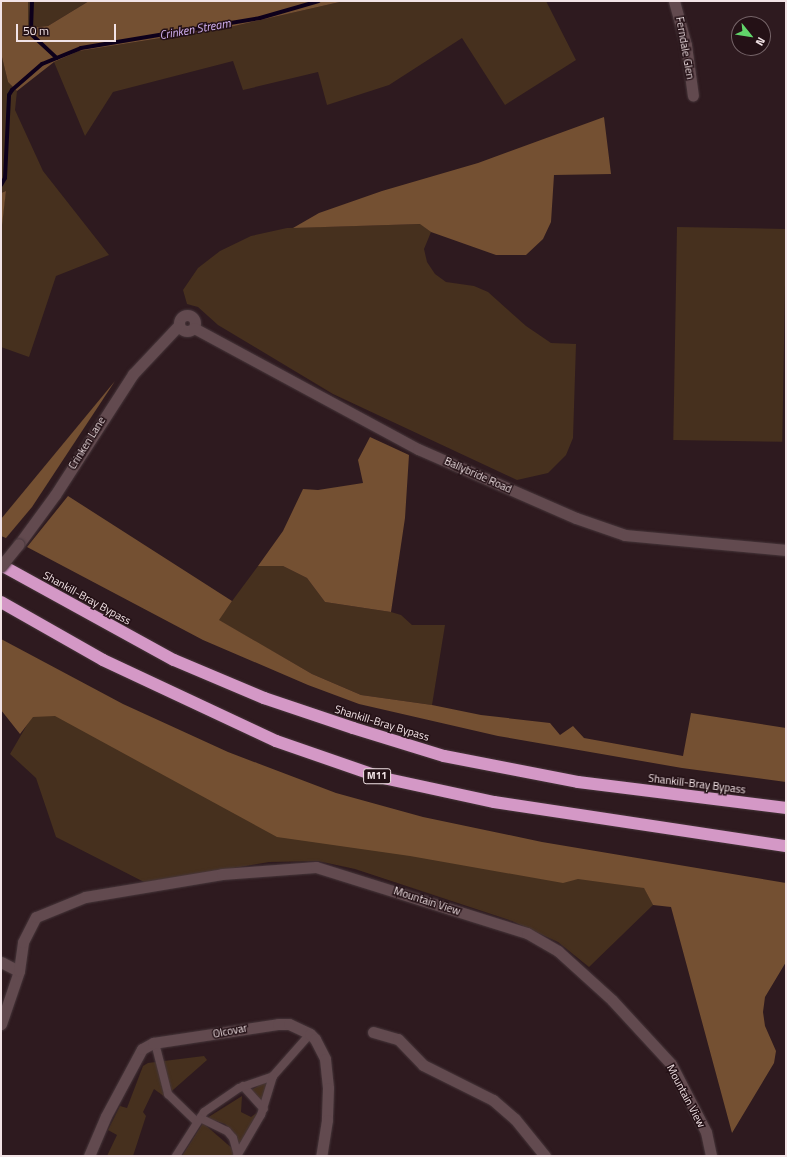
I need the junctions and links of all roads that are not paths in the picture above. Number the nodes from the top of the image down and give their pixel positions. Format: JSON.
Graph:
{"nodes":[{"id":1,"x":674,"y":1,"type":"edge"},
{"id":2,"x":693,"y":96,"type":"dead end"},
{"id":3,"x":179,"y":325,"type":"joint"},
{"id":4,"x":786,"y":550,"type":"edge"},
{"id":5,"x":1,"y":565,"type":"edge"},
{"id":6,"x":1,"y":602,"type":"edge"},
{"id":7,"x":786,"y":808,"type":"edge"},
{"id":8,"x":786,"y":846,"type":"edge"},
{"id":9,"x":1,"y":962,"type":"edge"},
{"id":10,"x":19,"y":971,"type":"junction"},
{"id":11,"x":1,"y":1024,"type":"edge"},
{"id":12,"x":373,"y":1032,"type":"dead end"},
{"id":13,"x":310,"y":1034,"type":"junction"},
{"id":14,"x":155,"y":1043,"type":"junction"},
{"id":15,"x":273,"y":1076,"type":"junction"},
{"id":16,"x":243,"y":1086,"type":"junction"},
{"id":17,"x":264,"y":1109,"type":"junction"},
{"id":18,"x":198,"y":1120,"type":"junction"},
{"id":19,"x":89,"y":1156,"type":"edge"},
{"id":20,"x":176,"y":1156,"type":"edge"},
{"id":21,"x":237,"y":1156,"type":"edge"},
{"id":22,"x":321,"y":1156,"type":"edge"},
{"id":23,"x":545,"y":1156,"type":"edge"},
{"id":24,"x":711,"y":1156,"type":"edge"}],
"edges":[{"from":1,"to":2,"type":"street","name":"Ferndale Glen"},
{"from":3,"to":4,"type":"street","name":"Ballybride Road"},
{"from":3,"to":5,"type":"street","name":"Crinken Lane","bridge":true},
{"from":5,"to":7,"type":"highway","name":"Shankill-Bray Bypass"},
{"from":6,"to":8,"type":"highway","number":"M11"},
{"from":9,"to":10,"type":"street"},
{"from":10,"to":11,"type":"street"},
{"from":10,"to":24,"type":"street","name":"Mountain View"},
{"from":12,"to":23,"type":"street"},
{"from":13,"to":14,"type":"street","name":"Olcovar"},
{"from":13,"to":15,"type":"street"},
{"from":13,"to":22,"type":"street"},
{"from":14,"to":18,"type":"street"},
{"from":14,"to":19,"type":"street","name":"Olcovar"},
{"from":15,"to":16,"type":"street"},
{"from":15,"to":17,"type":"street"},
{"from":16,"to":17,"type":"street"},
{"from":16,"to":18,"type":"street"},
{"from":17,"to":21,"type":"street"},
{"from":18,"to":20,"type":"street"},
{"from":18,"to":21,"type":"street"}]}
